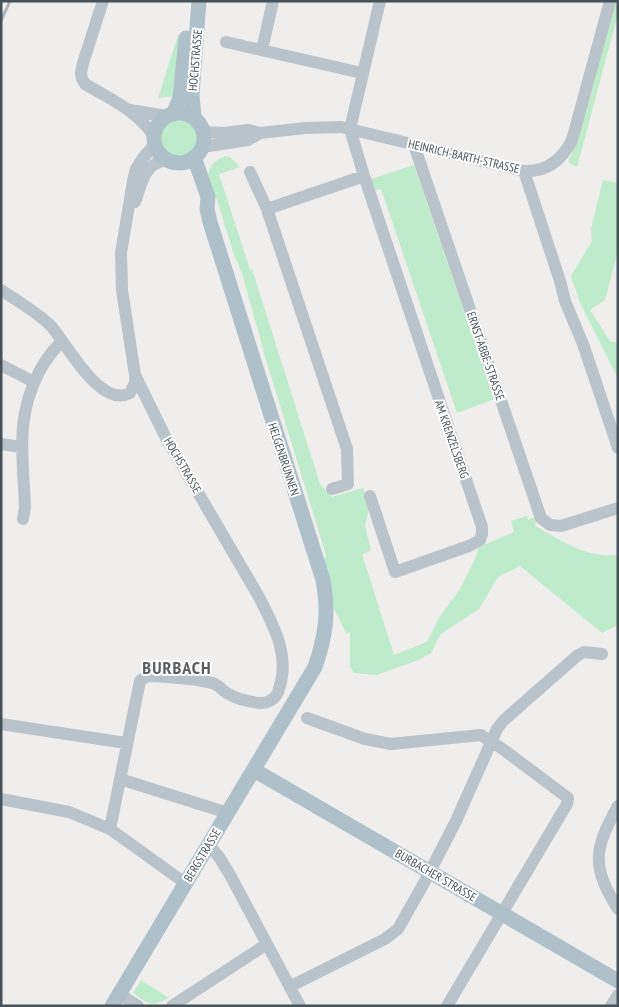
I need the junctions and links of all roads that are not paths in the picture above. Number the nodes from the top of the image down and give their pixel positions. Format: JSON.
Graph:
{"nodes":[{"id":1,"x":103,"y":1,"type":"edge"},
{"id":2,"x":198,"y":1,"type":"edge"},
{"id":3,"x":273,"y":1,"type":"edge"},
{"id":4,"x":380,"y":1,"type":"edge"},
{"id":5,"x":610,"y":1,"type":"edge"},
{"id":6,"x":226,"y":42,"type":"dead end"},
{"id":7,"x":262,"y":50,"type":"junction"},
{"id":8,"x":362,"y":73,"type":"junction"},
{"id":9,"x":130,"y":110,"type":"junction"},
{"id":10,"x":170,"y":115,"type":"junction"},
{"id":11,"x":194,"y":118,"type":"junction"},
{"id":12,"x":350,"y":129,"type":"junction"},
{"id":13,"x":203,"y":132,"type":"junction"},
{"id":14,"x":260,"y":133,"type":"junction"},
{"id":15,"x":155,"y":140,"type":"junction"},
{"id":16,"x":414,"y":145,"type":"junction"},
{"id":17,"x":198,"y":152,"type":"junction"},
{"id":18,"x":172,"y":161,"type":"junction"},
{"id":19,"x":524,"y":171,"type":"junction"},
{"id":20,"x":250,"y":172,"type":"dead end"},
{"id":21,"x":364,"y":176,"type":"junction"},
{"id":22,"x":207,"y":209,"type":"junction"},
{"id":23,"x":267,"y":209,"type":"junction"},
{"id":24,"x":128,"y":216,"type":"junction"},
{"id":25,"x":1,"y":290,"type":"edge"},
{"id":26,"x":62,"y":342,"type":"junction"},
{"id":27,"x":1,"y":365,"type":"edge"},
{"id":28,"x":135,"y":376,"type":"junction"},
{"id":29,"x":34,"y":382,"type":"junction"},
{"id":30,"x":1,"y":444,"type":"edge"},
{"id":31,"x":22,"y":447,"type":"junction"},
{"id":32,"x":618,"y":448,"type":"edge"},
{"id":33,"x":332,"y":489,"type":"dead end"},
{"id":34,"x":370,"y":496,"type":"dead end"},
{"id":35,"x":618,"y":508,"type":"edge"},
{"id":36,"x":24,"y":520,"type":"dead end"},
{"id":37,"x":602,"y":654,"type":"dead end"},
{"id":38,"x":292,"y":705,"type":"joint"},
{"id":39,"x":306,"y":718,"type":"dead end"},
{"id":40,"x":2,"y":726,"type":"edge"},
{"id":41,"x":491,"y":740,"type":"junction"},
{"id":42,"x":126,"y":743,"type":"junction"},
{"id":43,"x":254,"y":770,"type":"junction"},
{"id":44,"x":120,"y":779,"type":"junction"},
{"id":45,"x":1,"y":799,"type":"edge"},
{"id":46,"x":618,"y":806,"type":"edge"},
{"id":47,"x":228,"y":813,"type":"junction"},
{"id":48,"x":110,"y":829,"type":"junction"},
{"id":49,"x":209,"y":845,"type":"junction"},
{"id":50,"x":430,"y":872,"type":"junction"},
{"id":51,"x":185,"y":883,"type":"junction"},
{"id":52,"x":618,"y":909,"type":"edge"},
{"id":53,"x":501,"y":913,"type":"junction"},
{"id":54,"x":267,"y":944,"type":"junction"},
{"id":55,"x":618,"y":981,"type":"edge"},
{"id":56,"x":290,"y":986,"type":"junction"},
{"id":57,"x":618,"y":995,"type":"edge"},
{"id":58,"x":115,"y":1000,"type":"edge"},
{"id":59,"x":138,"y":1006,"type":"edge"},
{"id":60,"x":172,"y":1006,"type":"edge"},
{"id":61,"x":300,"y":1006,"type":"edge"},
{"id":62,"x":447,"y":1006,"type":"edge"},
{"id":63,"x":612,"y":1006,"type":"edge"}],
"edges":[{"from":1,"to":9,"type":"street"},
{"from":2,"to":10,"type":"main road","name":"HOCHSTRASSE"},
{"from":2,"to":11,"type":"main road","name":"HOCHSTRASSE"},
{"from":3,"to":7,"type":"street"},
{"from":4,"to":8,"type":"street"},
{"from":5,"to":19,"type":"street","name":"HEINRICH-BARTH-STRASSE"},
{"from":6,"to":7,"type":"street"},
{"from":7,"to":8,"type":"street"},
{"from":8,"to":12,"type":"street"},
{"from":9,"to":10,"type":"street"},
{"from":9,"to":15,"type":"street"},
{"from":10,"to":11,"type":"main road"},
{"from":10,"to":15,"type":"main road"},
{"from":11,"to":13,"type":"main road"},
{"from":12,"to":14,"type":"street","name":"HEINRICH-BARTH-STRASSE"},
{"from":12,"to":16,"type":"street","name":"HEINRICH-BARTH-STRASSE"},
{"from":12,"to":21,"type":"street","name":"AM KRENZELSBERG"},
{"from":13,"to":14,"type":"street","name":"HEINRICH-BARTH-STRASSE"},
{"from":13,"to":17,"type":"main road"},
{"from":14,"to":17,"type":"street","name":"HEINRICH-BARTH-STRASSE"},
{"from":15,"to":18,"type":"main road"},
{"from":15,"to":24,"type":"street","name":"HOCHSTRASSE"},
{"from":16,"to":19,"type":"street","name":"HEINRICH-BARTH-STRASSE"},
{"from":16,"to":35,"type":"street","name":"ERNST-ABBE-STRASSE"},
{"from":17,"to":18,"type":"main road"},
{"from":17,"to":22,"type":"main road","name":"HELGENBRUNNEN"},
{"from":18,"to":22,"type":"main road","name":"HELGENBRUNNEN"},
{"from":18,"to":24,"type":"street","name":"HOCHSTRASSE"},
{"from":19,"to":32,"type":"street"},
{"from":20,"to":23,"type":"street"},
{"from":21,"to":23,"type":"street"},
{"from":21,"to":34,"type":"street","name":"AM KRENZELSBERG"},
{"from":22,"to":38,"type":"main road","name":"HELGENBRUNNEN"},
{"from":23,"to":33,"type":"street"},
{"from":24,"to":28,"type":"street","name":"HOCHSTRASSE"},
{"from":25,"to":26,"type":"street"},
{"from":26,"to":28,"type":"street"},
{"from":26,"to":29,"type":"street"},
{"from":27,"to":29,"type":"street"},
{"from":28,"to":42,"type":"street","name":"HOCHSTRASSE"},
{"from":29,"to":31,"type":"street"},
{"from":30,"to":31,"type":"street"},
{"from":31,"to":36,"type":"street"},
{"from":37,"to":41,"type":"street"},
{"from":38,"to":43,"type":"main road","name":"BERGSTRASSE"},
{"from":39,"to":41,"type":"street"},
{"from":40,"to":42,"type":"street"},
{"from":41,"to":50,"type":"street"},
{"from":41,"to":53,"type":"street"},
{"from":42,"to":44,"type":"street"},
{"from":43,"to":47,"type":"main road","name":"BERGSTRASSE"},
{"from":43,"to":50,"type":"main road","name":"BURBACHER STRASSE"},
{"from":44,"to":47,"type":"street"},
{"from":44,"to":48,"type":"street"},
{"from":45,"to":48,"type":"street"},
{"from":46,"to":52,"type":"street"},
{"from":47,"to":49,"type":"main road","name":"BERGSTRASSE"},
{"from":48,"to":51,"type":"street"},
{"from":49,"to":51,"type":"main road","name":"BERGSTRASSE"},
{"from":49,"to":54,"type":"street"},
{"from":50,"to":53,"type":"main road","name":"BURBACHER STRASSE"},
{"from":50,"to":56,"type":"street"},
{"from":51,"to":58,"type":"main road","name":"BERGSTRASSE"},
{"from":53,"to":55,"type":"main road","name":"BURBACHER STRASSE"},
{"from":53,"to":62,"type":"street"},
{"from":54,"to":56,"type":"street"},
{"from":54,"to":60,"type":"street"},
{"from":56,"to":61,"type":"street"},
{"from":57,"to":63,"type":"street"},
{"from":58,"to":59,"type":"street"}]}
